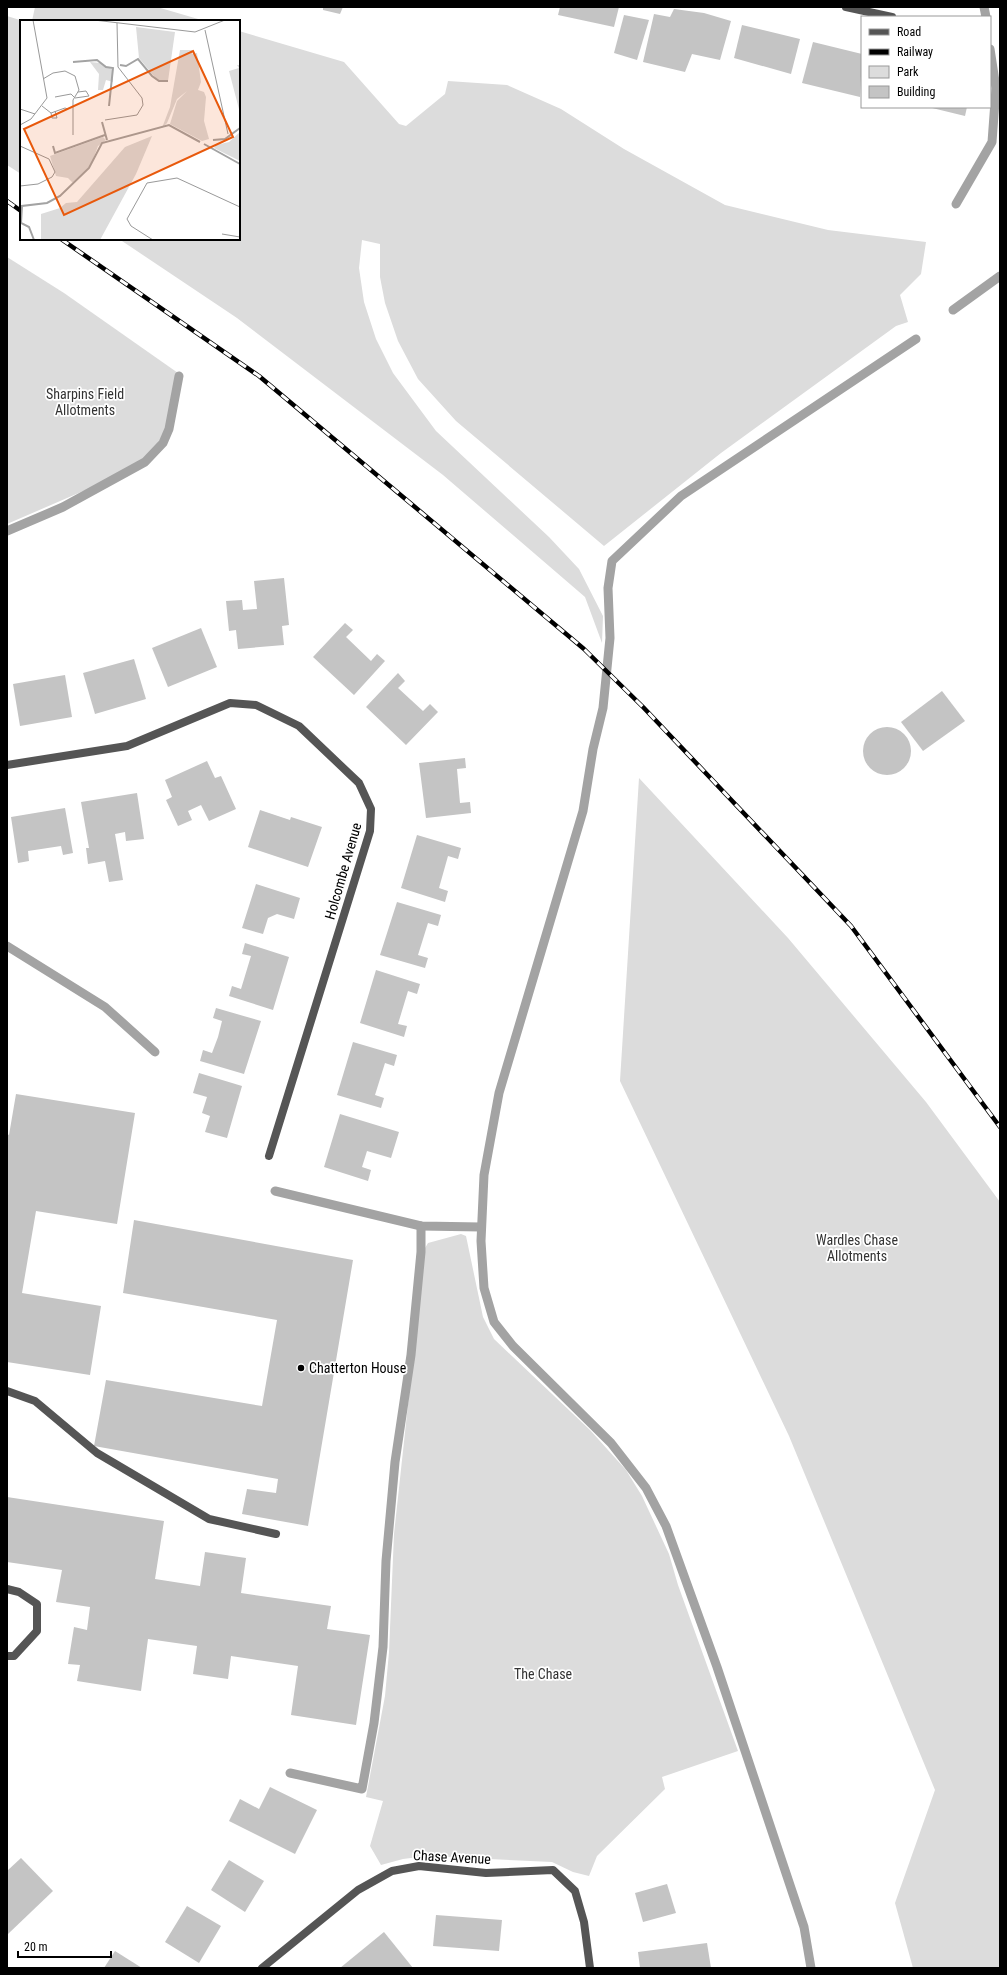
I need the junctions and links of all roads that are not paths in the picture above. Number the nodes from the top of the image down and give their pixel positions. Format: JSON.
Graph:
{"nodes":[{"id":1,"x":846,"y":7,"type":"edge"},
{"id":2,"x":887,"y":16,"type":"edge"},
{"id":3,"x":7,"y":765,"type":"edge"},
{"id":4,"x":269,"y":1156,"type":"dead end"},
{"id":5,"x":7,"y":1391,"type":"edge"},
{"id":6,"x":276,"y":1534,"type":"dead end"},
{"id":7,"x":7,"y":1589,"type":"edge"},
{"id":8,"x":7,"y":1656,"type":"edge"},
{"id":9,"x":262,"y":1968,"type":"edge"},
{"id":10,"x":590,"y":1968,"type":"edge"}],
"edges":[{"from":1,"to":2,"type":"street"},
{"from":3,"to":4,"type":"street","name":"Holcombe Avenue"},
{"from":5,"to":6,"type":"street"},
{"from":7,"to":8,"type":"street"},
{"from":9,"to":10,"type":"street","name":"Chase Avenue"}]}
